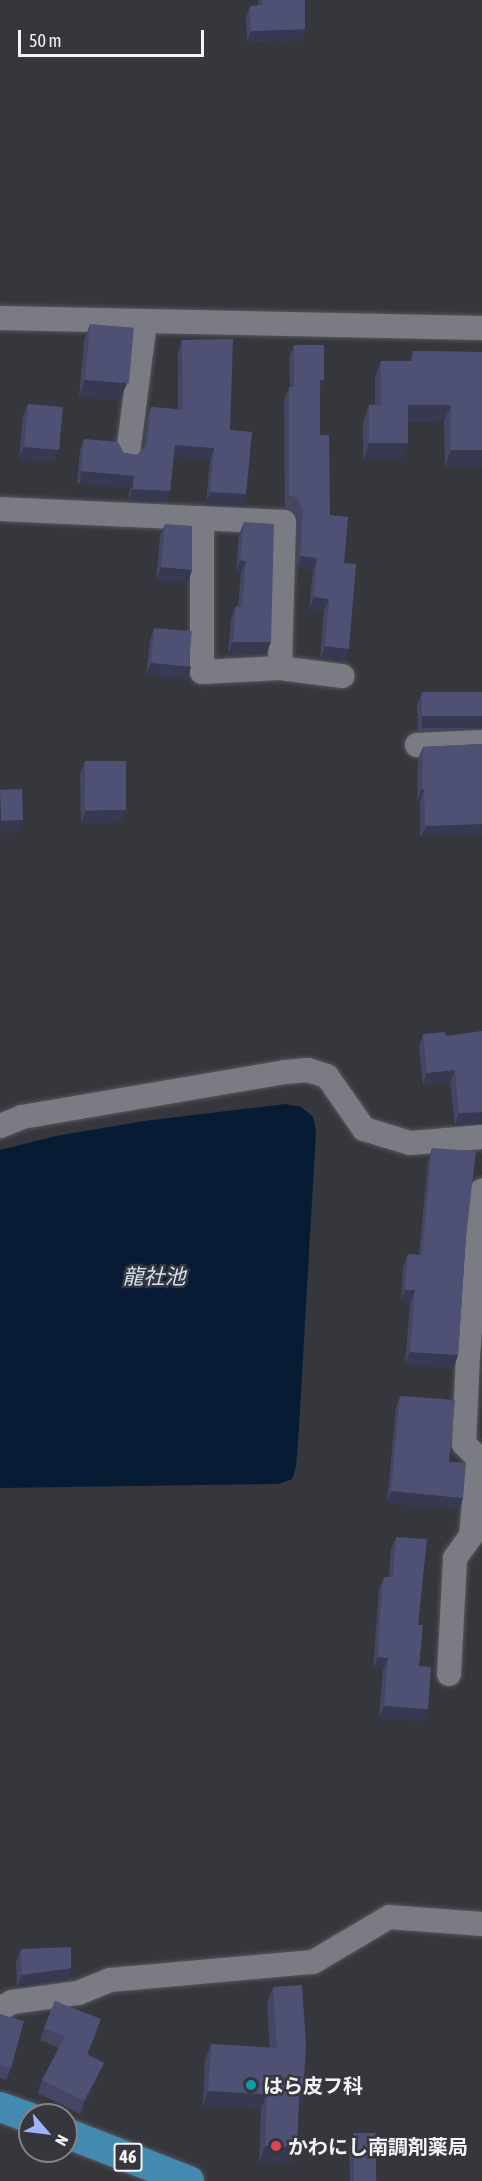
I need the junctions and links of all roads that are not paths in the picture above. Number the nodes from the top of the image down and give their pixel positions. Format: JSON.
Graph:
{"nodes":[{"id":1,"x":0,"y":318,"type":"edge"},
{"id":2,"x":145,"y":322,"type":"junction"},
{"id":3,"x":482,"y":328,"type":"edge"},
{"id":4,"x":128,"y":453,"type":"edge"},
{"id":5,"x":0,"y":509,"type":"edge"},
{"id":6,"x":202,"y":518,"type":"junction"},
{"id":7,"x":280,"y":669,"type":"junction"},
{"id":8,"x":342,"y":676,"type":"dead end"},
{"id":9,"x":482,"y":741,"type":"edge"},
{"id":10,"x":417,"y":745,"type":"dead end"},
{"id":11,"x":0,"y":1126,"type":"edge"},
{"id":12,"x":482,"y":1137,"type":"edge"},
{"id":13,"x":482,"y":1191,"type":"edge"},
{"id":14,"x":449,"y":1674,"type":"dead end"},
{"id":15,"x":482,"y":1924,"type":"edge"},
{"id":16,"x":0,"y":2008,"type":"edge"},
{"id":17,"x":0,"y":2107,"type":"edge"},
{"id":18,"x":18,"y":2114,"type":"edge"},
{"id":19,"x":78,"y":2138,"type":"edge"},
{"id":20,"x":189,"y":2181,"type":"edge"}],
"edges":[{"from":1,"to":2,"type":"street"},
{"from":2,"to":3,"type":"street"},
{"from":2,"to":4,"type":"street"},
{"from":5,"to":6,"type":"street"},
{"from":6,"to":7,"type":"street"},
{"from":6,"to":7,"type":"street"},
{"from":7,"to":8,"type":"street"},
{"from":9,"to":10,"type":"street"},
{"from":11,"to":12,"type":"street"},
{"from":13,"to":14,"type":"street"},
{"from":15,"to":16,"type":"street"},
{"from":17,"to":18,"type":"main road"},
{"from":19,"to":20,"type":"main road","number":"46"}]}
